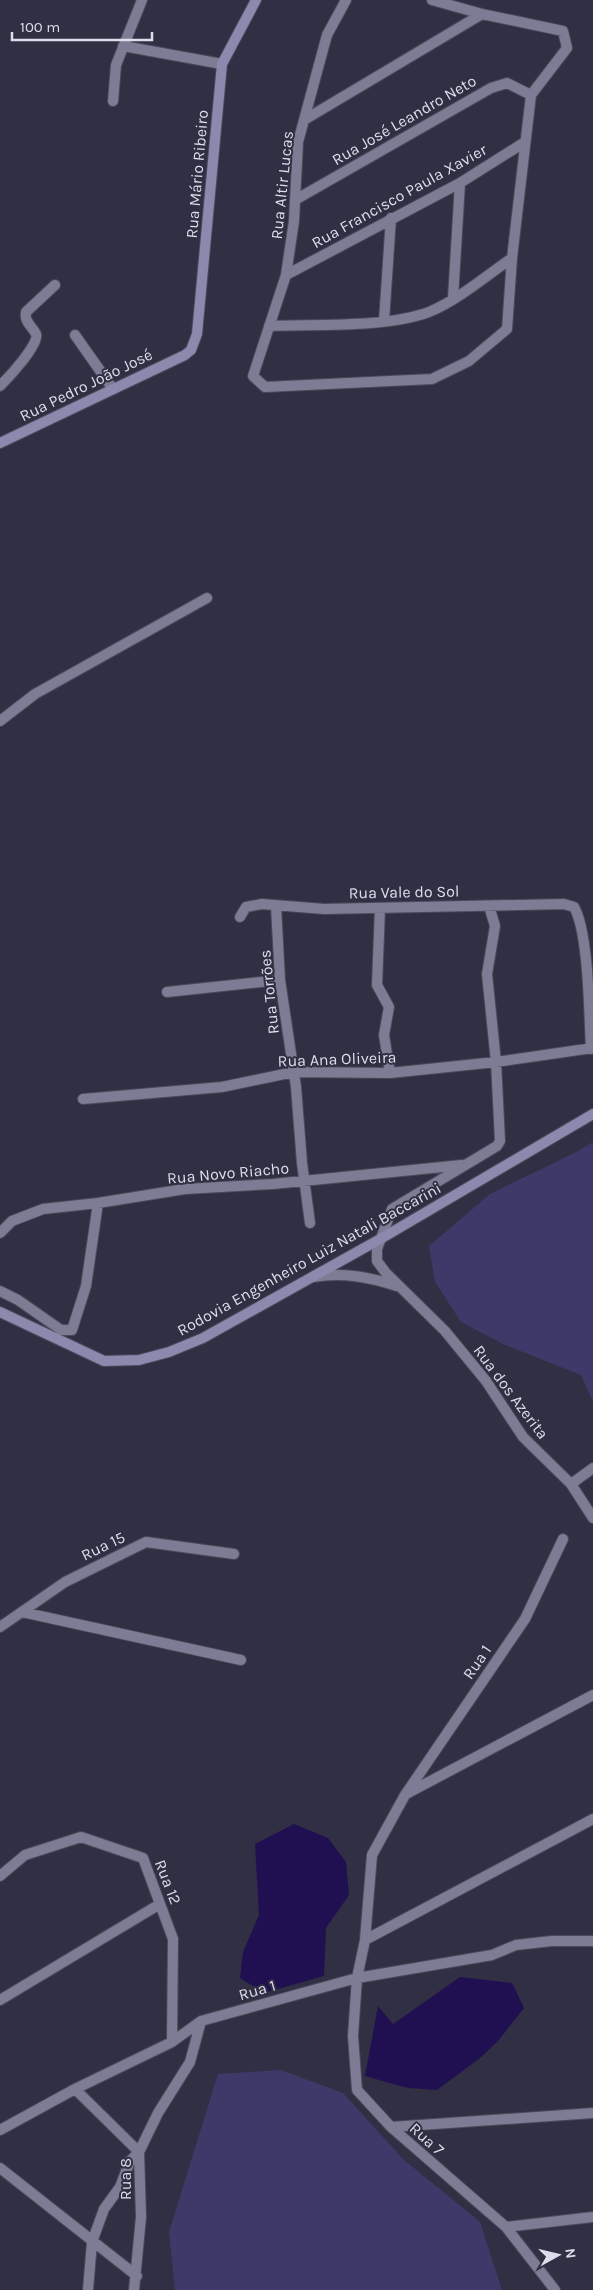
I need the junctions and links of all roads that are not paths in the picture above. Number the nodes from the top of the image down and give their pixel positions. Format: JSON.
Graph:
{"nodes":[{"id":1,"x":142,"y":0,"type":"edge"},
{"id":2,"x":256,"y":0,"type":"edge"},
{"id":3,"x":346,"y":0,"type":"edge"},
{"id":4,"x":432,"y":0,"type":"edge"},
{"id":5,"x":482,"y":14,"type":"junction"},
{"id":6,"x":124,"y":46,"type":"junction"},
{"id":7,"x":222,"y":64,"type":"junction"},
{"id":8,"x":531,"y":95,"type":"junction"},
{"id":9,"x":113,"y":101,"type":"dead end"},
{"id":10,"x":304,"y":120,"type":"junction"},
{"id":11,"x":526,"y":142,"type":"junction"},
{"id":12,"x":460,"y":183,"type":"junction"},
{"id":13,"x":295,"y":200,"type":"junction"},
{"id":14,"x":391,"y":218,"type":"junction"},
{"id":15,"x":512,"y":258,"type":"junction"},
{"id":16,"x":286,"y":275,"type":"junction"},
{"id":17,"x":55,"y":285,"type":"dead end"},
{"id":18,"x":453,"y":298,"type":"junction"},
{"id":19,"x":384,"y":321,"type":"junction"},
{"id":20,"x":269,"y":326,"type":"junction"},
{"id":21,"x":75,"y":335,"type":"dead end"},
{"id":22,"x":186,"y":355,"type":"joint"},
{"id":23,"x":0,"y":386,"type":"edge"},
{"id":24,"x":113,"y":389,"type":"junction"},
{"id":25,"x":0,"y":443,"type":"edge"},
{"id":26,"x":207,"y":598,"type":"dead end"},
{"id":27,"x":0,"y":721,"type":"edge"},
{"id":28,"x":276,"y":906,"type":"junction"},
{"id":29,"x":489,"y":906,"type":"junction"},
{"id":30,"x":380,"y":908,"type":"junction"},
{"id":31,"x":240,"y":917,"type":"dead end"},
{"id":32,"x":280,"y":980,"type":"junction"},
{"id":33,"x":167,"y":992,"type":"dead end"},
{"id":34,"x":592,"y":1049,"type":"edge"},
{"id":35,"x":496,"y":1062,"type":"junction"},
{"id":36,"x":294,"y":1072,"type":"junction"},
{"id":37,"x":390,"y":1073,"type":"junction"},
{"id":38,"x":83,"y":1099,"type":"dead end"},
{"id":39,"x":593,"y":1114,"type":"edge"},
{"id":40,"x":466,"y":1165,"type":"junction"},
{"id":41,"x":304,"y":1181,"type":"junction"},
{"id":42,"x":98,"y":1204,"type":"junction"},
{"id":43,"x":310,"y":1223,"type":"dead end"},
{"id":44,"x":0,"y":1233,"type":"edge"},
{"id":45,"x":382,"y":1238,"type":"junction"},
{"id":46,"x":311,"y":1278,"type":"junction"},
{"id":47,"x":400,"y":1288,"type":"junction"},
{"id":48,"x":0,"y":1291,"type":"edge"},
{"id":49,"x":0,"y":1312,"type":"edge"},
{"id":50,"x":593,"y":1468,"type":"edge"},
{"id":51,"x":571,"y":1484,"type":"junction"},
{"id":52,"x":593,"y":1518,"type":"edge"},
{"id":53,"x":563,"y":1540,"type":"dead end"},
{"id":54,"x":234,"y":1554,"type":"dead end"},
{"id":55,"x":22,"y":1612,"type":"junction"},
{"id":56,"x":0,"y":1627,"type":"edge"},
{"id":57,"x":241,"y":1660,"type":"dead end"},
{"id":58,"x":593,"y":1695,"type":"edge"},
{"id":59,"x":405,"y":1795,"type":"junction"},
{"id":60,"x":593,"y":1820,"type":"edge"},
{"id":61,"x":0,"y":1876,"type":"edge"},
{"id":62,"x":160,"y":1904,"type":"junction"},
{"id":63,"x":365,"y":1940,"type":"junction"},
{"id":64,"x":593,"y":1941,"type":"edge"},
{"id":65,"x":357,"y":1978,"type":"junction"},
{"id":66,"x":0,"y":2000,"type":"edge"},
{"id":67,"x":202,"y":2021,"type":"junction"},
{"id":68,"x":172,"y":2042,"type":"junction"},
{"id":69,"x":75,"y":2089,"type":"junction"},
{"id":70,"x":593,"y":2113,"type":"edge"},
{"id":71,"x":391,"y":2127,"type":"junction"},
{"id":72,"x":0,"y":2130,"type":"edge"},
{"id":73,"x":139,"y":2152,"type":"junction"},
{"id":74,"x":0,"y":2168,"type":"edge"},
{"id":75,"x":593,"y":2217,"type":"edge"},
{"id":76,"x":506,"y":2227,"type":"junction"},
{"id":77,"x":92,"y":2242,"type":"junction"},
{"id":78,"x":137,"y":2276,"type":"junction"},
{"id":79,"x":88,"y":2290,"type":"edge"},
{"id":80,"x":134,"y":2290,"type":"edge"},
{"id":81,"x":555,"y":2290,"type":"edge"}],
"edges":[{"from":1,"to":6,"type":"street"},
{"from":2,"to":7,"type":"main road","name":"Rua Mário Ribeiro"},
{"from":3,"to":10,"type":"street","name":"Rua Altir Lucas"},
{"from":4,"to":5,"type":"street"},
{"from":5,"to":8,"type":"street"},
{"from":5,"to":10,"type":"street"},
{"from":6,"to":7,"type":"street"},
{"from":6,"to":9,"type":"street"},
{"from":7,"to":22,"type":"main road","name":"Rua Mário Ribeiro"},
{"from":8,"to":11,"type":"street"},
{"from":8,"to":13,"type":"street","name":"Rua José Leandro Neto"},
{"from":10,"to":13,"type":"street","name":"Rua Altir Lucas"},
{"from":11,"to":12,"type":"street","name":"Rua Francisco Paula Xavier"},
{"from":11,"to":15,"type":"street"},
{"from":12,"to":14,"type":"street","name":"Rua Francisco Paula Xavier"},
{"from":12,"to":18,"type":"street"},
{"from":13,"to":16,"type":"street","name":"Rua Altir Lucas"},
{"from":14,"to":16,"type":"street","name":"Rua Francisco Paula Xavier"},
{"from":14,"to":19,"type":"street"},
{"from":15,"to":18,"type":"street"},
{"from":15,"to":20,"type":"street","name":"Rua Altir Lucas"},
{"from":16,"to":20,"type":"street","name":"Rua Altir Lucas"},
{"from":17,"to":23,"type":"street"},
{"from":18,"to":19,"type":"street"},
{"from":19,"to":20,"type":"street"},
{"from":21,"to":24,"type":"street"},
{"from":22,"to":24,"type":"main road","name":"Rua Pedro João José"},
{"from":24,"to":25,"type":"main road","name":"Rua Pedro João José"},
{"from":26,"to":27,"type":"street"},
{"from":28,"to":30,"type":"street","name":"Rua Vale do Sol"},
{"from":28,"to":31,"type":"street","name":"Rua Vale do Sol"},
{"from":28,"to":32,"type":"street","name":"Rua Torrões"},
{"from":29,"to":30,"type":"street","name":"Rua Vale do Sol"},
{"from":29,"to":34,"type":"street","name":"Rua Vale do Sol"},
{"from":29,"to":35,"type":"street"},
{"from":30,"to":37,"type":"street"},
{"from":32,"to":33,"type":"street"},
{"from":32,"to":36,"type":"street","name":"Rua Torrões"},
{"from":34,"to":35,"type":"street","name":"Rua Ana Oliveira"},
{"from":35,"to":37,"type":"street","name":"Rua Ana Oliveira"},
{"from":35,"to":40,"type":"street"},
{"from":36,"to":37,"type":"street","name":"Rua Ana Oliveira"},
{"from":36,"to":38,"type":"street","name":"Rua Ana Oliveira"},
{"from":36,"to":41,"type":"street","name":"Rua Torrões"},
{"from":39,"to":45,"type":"main road","name":"Rodovia Engenheiro Luiz Natali Baccarini"},
{"from":40,"to":41,"type":"street","name":"Rua Novo Riacho"},
{"from":40,"to":45,"type":"street"},
{"from":41,"to":42,"type":"street","name":"Rua Novo Riacho"},
{"from":41,"to":43,"type":"street","name":"Rua Torrões"},
{"from":42,"to":44,"type":"street","name":"Rua Novo Riacho"},
{"from":42,"to":48,"type":"street"},
{"from":45,"to":46,"type":"main road","name":"Rodovia Engenheiro Luiz Natali Baccarini"},
{"from":45,"to":47,"type":"street","name":"Rua dos Azerita"},
{"from":46,"to":47,"type":"street"},
{"from":46,"to":49,"type":"main road","name":"Rodovia Engenheiro Luiz Natali Baccarini"},
{"from":47,"to":51,"type":"street","name":"Rua dos Azerita"},
{"from":50,"to":51,"type":"street"},
{"from":51,"to":52,"type":"street","name":"Rua dos Azerita"},
{"from":53,"to":59,"type":"street","name":"Rua 1"},
{"from":54,"to":55,"type":"street","name":"Rua 15"},
{"from":55,"to":56,"type":"street","name":"Rua 15"},
{"from":55,"to":57,"type":"street"},
{"from":58,"to":59,"type":"street"},
{"from":59,"to":63,"type":"street","name":"Rua 1"},
{"from":60,"to":63,"type":"street"},
{"from":61,"to":62,"type":"street","name":"Rua 12"},
{"from":62,"to":66,"type":"street"},
{"from":62,"to":68,"type":"street","name":"Rua 12"},
{"from":63,"to":65,"type":"street","name":"Rua 1"},
{"from":64,"to":65,"type":"street"},
{"from":65,"to":67,"type":"street","name":"Rua 1"},
{"from":65,"to":71,"type":"street","name":"Rua 7"},
{"from":67,"to":68,"type":"street","name":"Rua 1"},
{"from":67,"to":73,"type":"street","name":"Rua 8"},
{"from":68,"to":69,"type":"street","name":"Rua 1"},
{"from":69,"to":72,"type":"street","name":"Rua 1"},
{"from":69,"to":73,"type":"street"},
{"from":70,"to":71,"type":"street"},
{"from":71,"to":76,"type":"street","name":"Rua 7"},
{"from":73,"to":77,"type":"street"},
{"from":73,"to":78,"type":"street","name":"Rua 8"},
{"from":74,"to":77,"type":"street"},
{"from":75,"to":76,"type":"street"},
{"from":76,"to":81,"type":"street","name":"Rua 7"},
{"from":77,"to":78,"type":"street"},
{"from":77,"to":79,"type":"street"},
{"from":78,"to":80,"type":"street","name":"Rua 8"}]}
